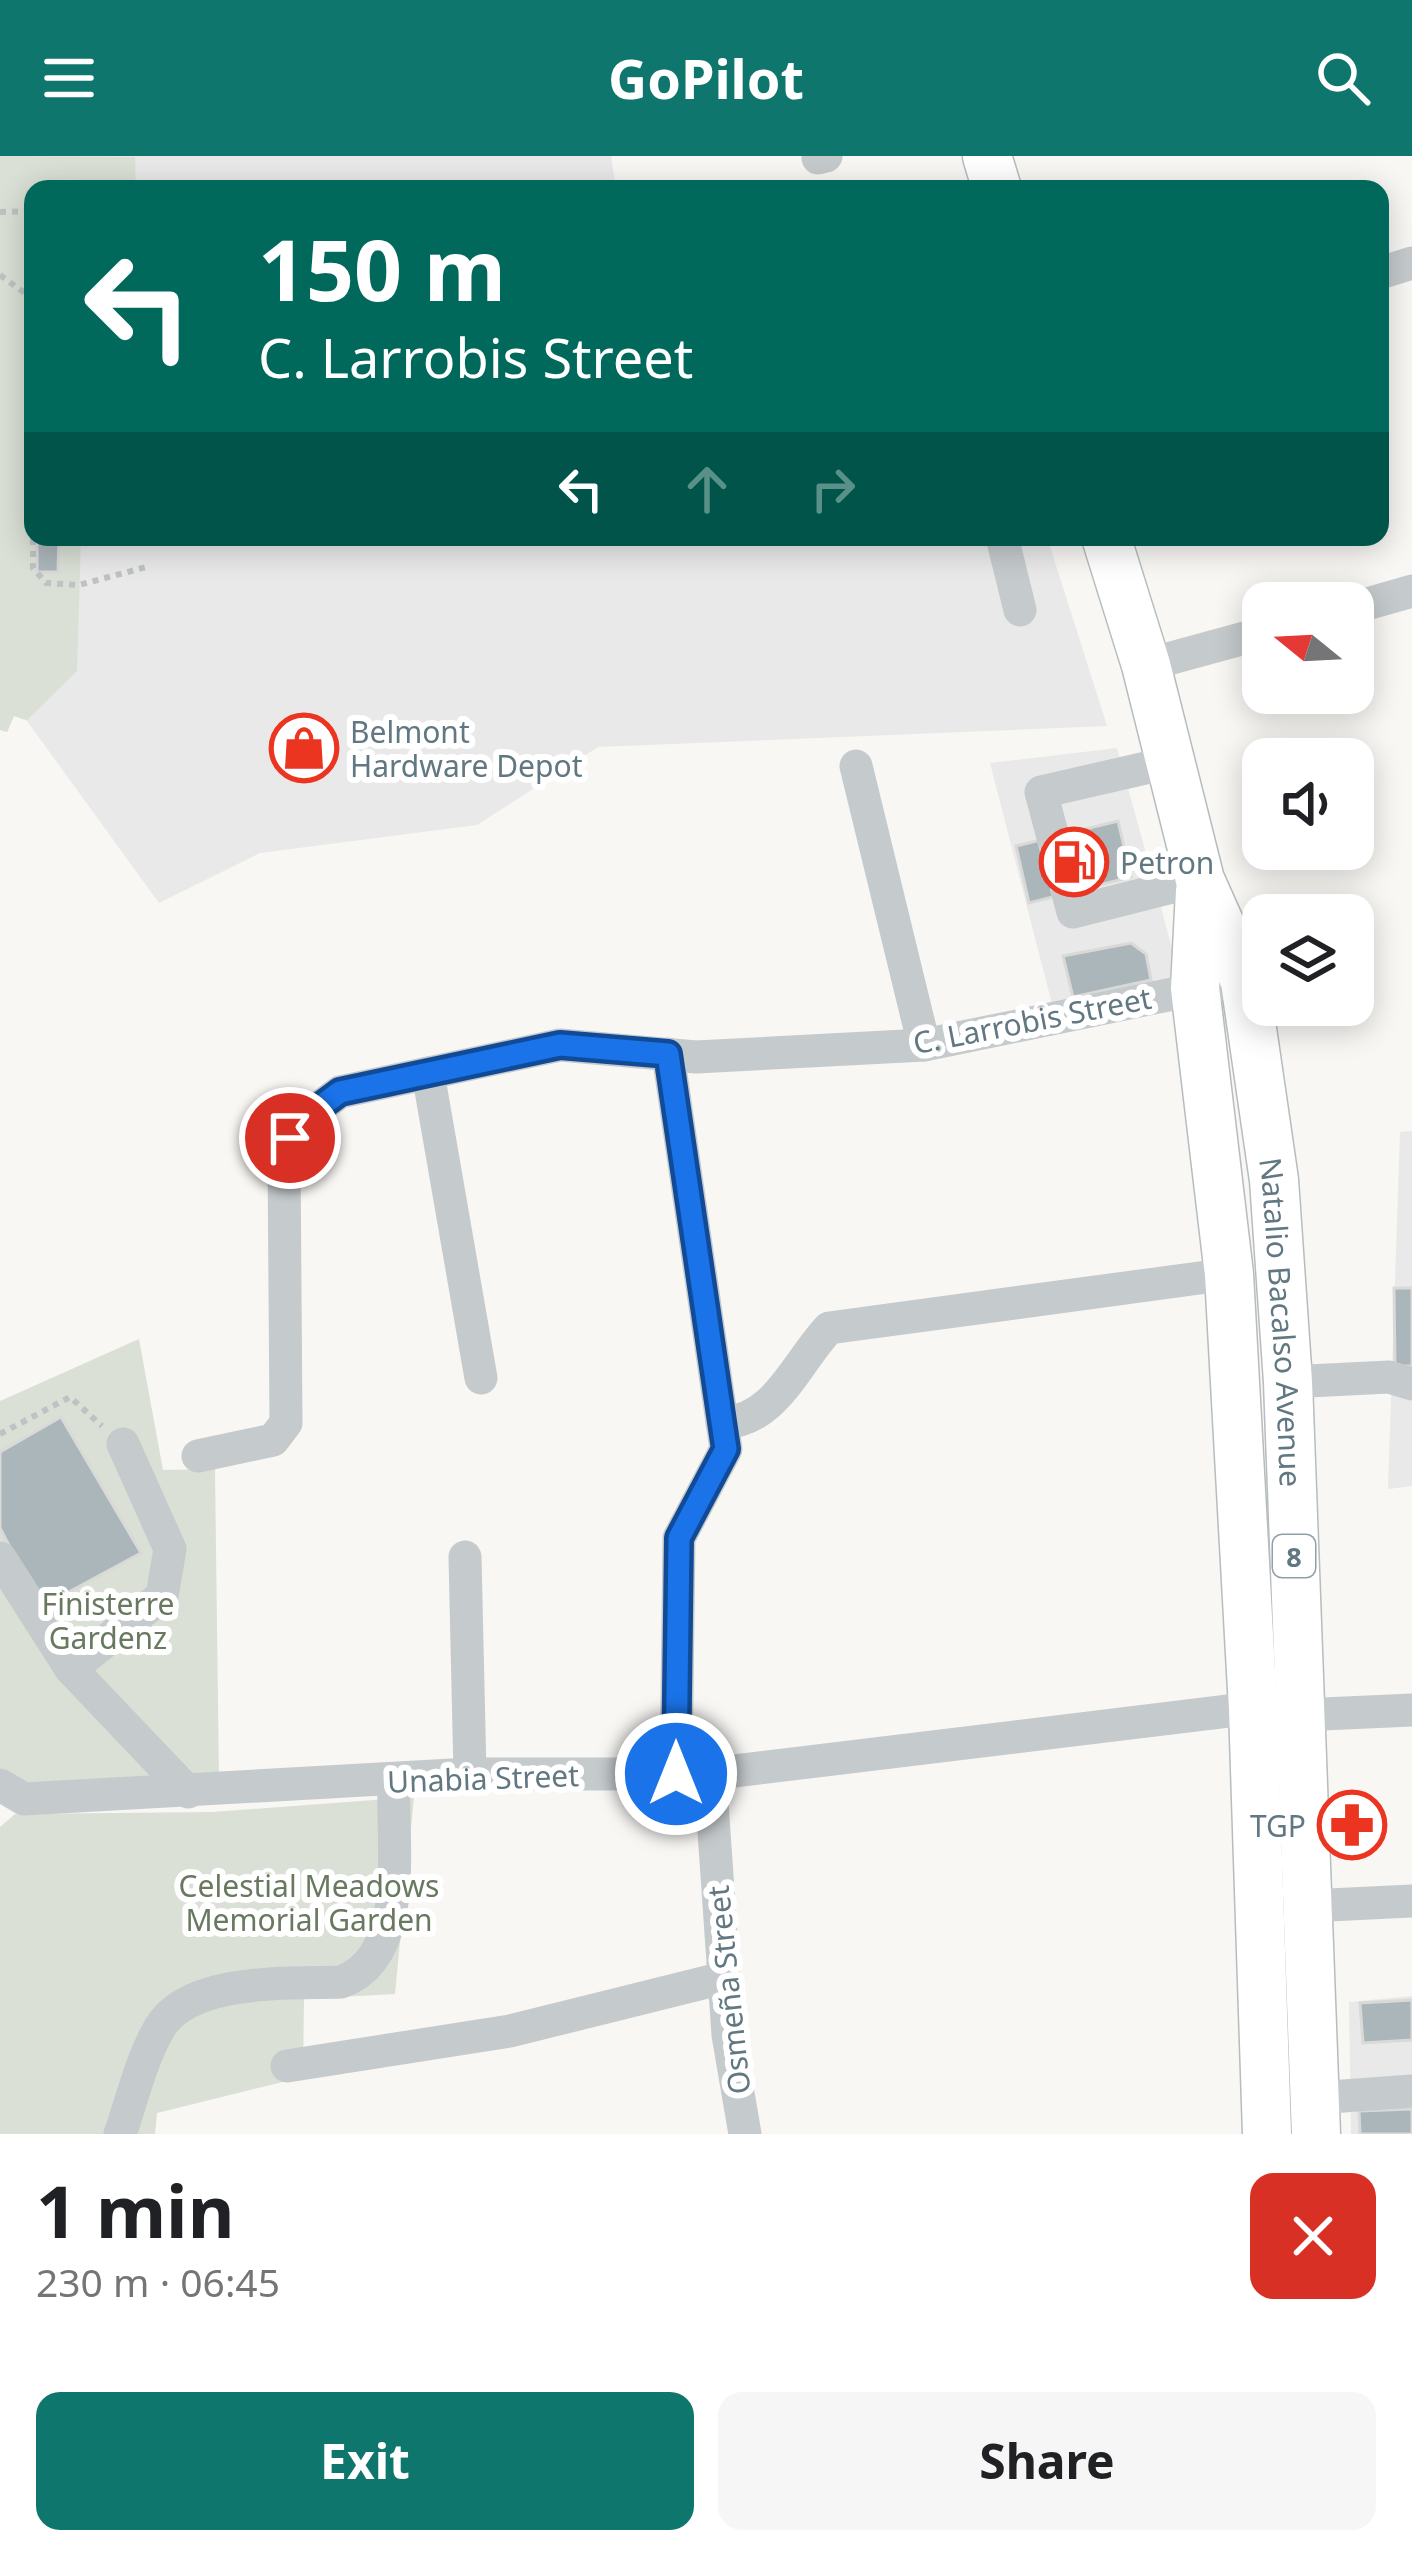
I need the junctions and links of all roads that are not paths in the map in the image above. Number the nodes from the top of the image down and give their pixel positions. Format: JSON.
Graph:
{"nodes":[{"id":1,"x":1004,"y":546,"type":"edge"},
{"id":2,"x":1109,"y":546,"type":"edge"},
{"id":3,"x":1411,"y":592,"type":"edge"},
{"id":4,"x":1374,"y":602,"type":"edge"},
{"id":5,"x":1020,"y":610,"type":"dead end"},
{"id":6,"x":1242,"y":639,"type":"edge"},
{"id":7,"x":1146,"y":664,"type":"junction"},
{"id":8,"x":1172,"y":762,"type":"junction"},
{"id":9,"x":856,"y":766,"type":"dead end"},
{"id":10,"x":1053,"y":837,"type":"tunnel mouth"},
{"id":11,"x":1200,"y":880,"type":"junction"},
{"id":12,"x":1067,"y":893,"type":"dead end"},
{"id":13,"x":1242,"y":974,"type":"edge"},
{"id":14,"x":1242,"y":981,"type":"edge"},
{"id":15,"x":1195,"y":988,"type":"junction"},
{"id":16,"x":1252,"y":1026,"type":"edge"},
{"id":17,"x":924,"y":1045,"type":"junction"},
{"id":18,"x":668,"y":1054,"type":"junction"},
{"id":19,"x":428,"y":1073,"type":"junction"},
{"id":20,"x":1229,"y":1274,"type":"junction"},
{"id":21,"x":481,"y":1378,"type":"dead end"},
{"id":22,"x":1288,"y":1382,"type":"junction"},
{"id":23,"x":1412,"y":1384,"type":"edge"},
{"id":24,"x":722,"y":1424,"type":"junction"},
{"id":25,"x":123,"y":1444,"type":"road end"},
{"id":26,"x":198,"y":1456,"type":"dead end"},
{"id":27,"x":465,"y":1557,"type":"dead end"},
{"id":28,"x":0,"y":1558,"type":"edge"},
{"id":29,"x":71,"y":1669,"type":"junction"},
{"id":30,"x":1253,"y":1708,"type":"junction"},
{"id":31,"x":1412,"y":1710,"type":"edge"},
{"id":32,"x":1301,"y":1715,"type":"junction"},
{"id":33,"x":470,"y":1774,"type":"junction"},
{"id":34,"x":693,"y":1774,"type":"junction"},
{"id":35,"x":394,"y":1780,"type":"junction"},
{"id":36,"x":0,"y":1785,"type":"edge"},
{"id":37,"x":188,"y":1792,"type":"junction"},
{"id":38,"x":1412,"y":1901,"type":"edge"},
{"id":39,"x":1308,"y":1906,"type":"junction"},
{"id":40,"x":722,"y":1978,"type":"junction"},
{"id":41,"x":287,"y":2066,"type":"dead end"},
{"id":42,"x":1412,"y":2091,"type":"edge"},
{"id":43,"x":1316,"y":2116,"type":"edge"},
{"id":44,"x":120,"y":2134,"type":"edge"},
{"id":45,"x":745,"y":2134,"type":"edge"},
{"id":46,"x":1267,"y":2134,"type":"edge"}],
"edges":[{"from":1,"to":5,"type":"street"},
{"from":2,"to":7,"type":"highway","name":"Natalio Bacalso Avenue","number":"8"},
{"from":3,"to":4,"type":"street"},
{"from":6,"to":7,"type":"street"},
{"from":7,"to":8,"type":"highway","name":"Natalio Bacalso Avenue","number":"8"},
{"from":8,"to":10,"type":"street"},
{"from":8,"to":11,"type":"highway","name":"Natalio Bacalso Avenue","number":"8"},
{"from":9,"to":17,"type":"street"},
{"from":11,"to":12,"type":"street"},
{"from":11,"to":13,"type":"highway","name":"Natalio Bacalso Avenue","number":"8"},
{"from":11,"to":15,"type":"highway","name":"Natalio Bacalso Avenue","number":"8"},
{"from":14,"to":15,"type":"street","name":"C. Larrobis Street"},
{"from":15,"to":17,"type":"street","name":"C. Larrobis Street"},
{"from":15,"to":20,"type":"highway","name":"Natalio Bacalso Avenue","number":"8"},
{"from":16,"to":22,"type":"highway","name":"Natalio Bacalso Avenue","number":"8"},
{"from":17,"to":18,"type":"street","name":"C. Larrobis Street"},
{"from":18,"to":19,"type":"street","name":"C. Larrobis Street"},
{"from":18,"to":24,"type":"street","name":"Osmeña Street"},
{"from":19,"to":21,"type":"street"},
{"from":19,"to":26,"type":"street","name":"C. Larrobis Street"},
{"from":20,"to":24,"type":"street"},
{"from":20,"to":30,"type":"highway","name":"Natalio Bacalso Avenue","number":"8"},
{"from":22,"to":23,"type":"street"},
{"from":22,"to":32,"type":"highway","name":"Natalio Bacalso Avenue","number":"8"},
{"from":24,"to":34,"type":"street","name":"Osmeña Street"},
{"from":25,"to":29,"type":"street"},
{"from":27,"to":33,"type":"street"},
{"from":28,"to":29,"type":"street"},
{"from":29,"to":37,"type":"street"},
{"from":30,"to":34,"type":"street","name":"Unabia Street"},
{"from":30,"to":46,"type":"highway","name":"Natalio Bacalso Avenue","number":"8"},
{"from":31,"to":32,"type":"street"},
{"from":32,"to":39,"type":"highway","name":"Natalio Bacalso Avenue","number":"8"},
{"from":33,"to":34,"type":"street","name":"Unabia Street"},
{"from":33,"to":35,"type":"street","name":"Unabia Street"},
{"from":34,"to":40,"type":"street","name":"Osmeña Street"},
{"from":35,"to":37,"type":"street","name":"Unabia Street"},
{"from":35,"to":44,"type":"street"},
{"from":36,"to":37,"type":"street","name":"Unabia Street"},
{"from":38,"to":39,"type":"street"},
{"from":39,"to":43,"type":"highway","name":"Natalio Bacalso Avenue","number":"8"},
{"from":40,"to":41,"type":"street"},
{"from":40,"to":45,"type":"street","name":"Osmeña Street"},
{"from":42,"to":43,"type":"street"}]}
